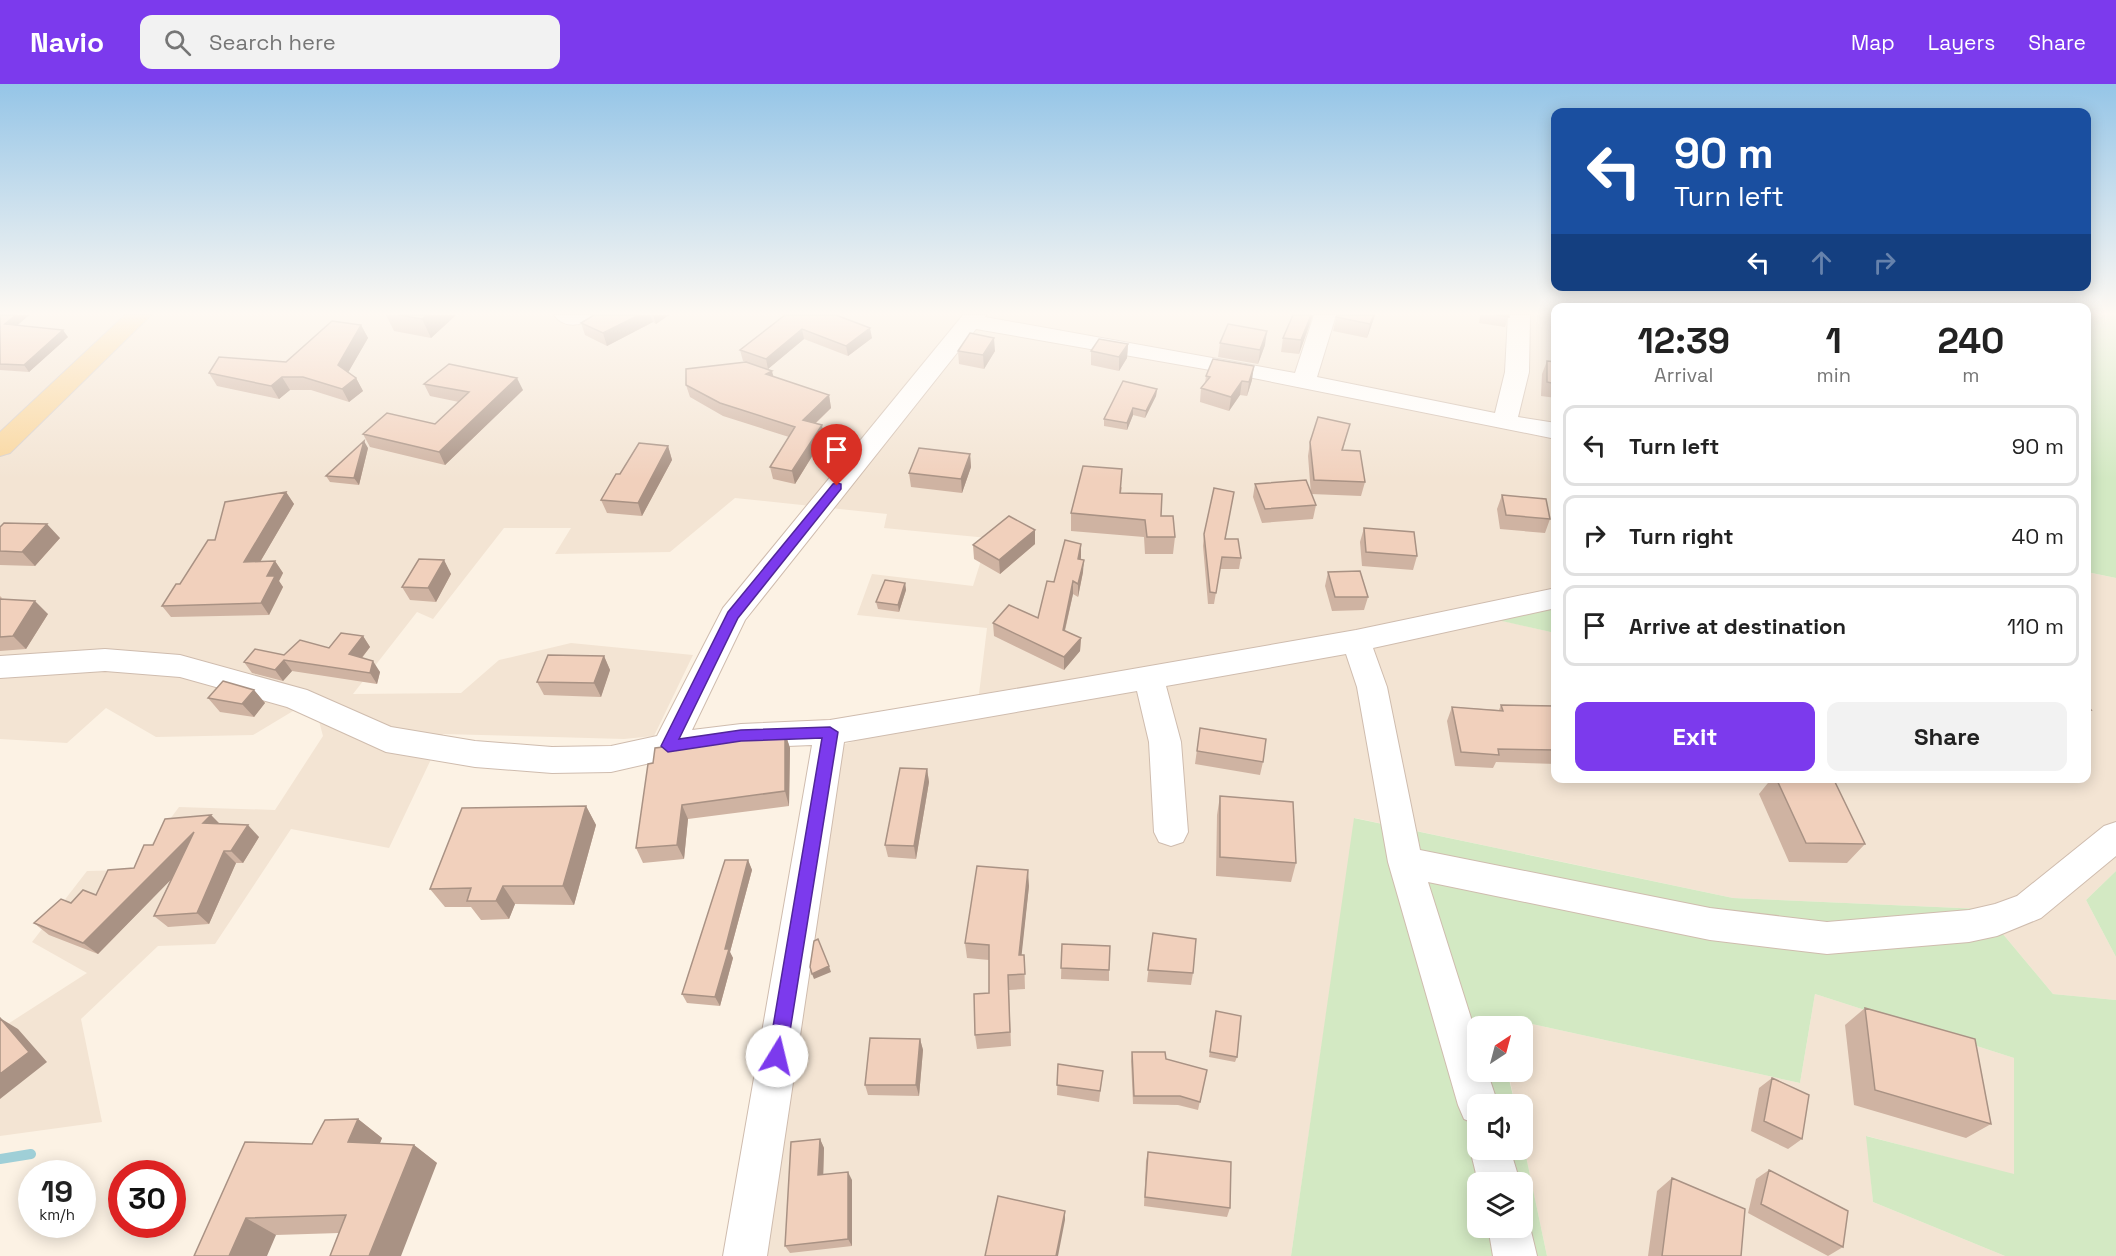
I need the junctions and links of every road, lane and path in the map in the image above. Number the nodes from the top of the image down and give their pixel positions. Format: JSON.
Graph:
{"nodes":[{"id":1,"x":81,"y":370,"type":"edge"},
{"id":2,"x":931,"y":370,"type":"edge"},
{"id":3,"x":1240,"y":370,"type":"edge"},
{"id":4,"x":1308,"y":370,"type":"edge"},
{"id":5,"x":1517,"y":370,"type":"edge"},
{"id":6,"x":1304,"y":382,"type":"junction"},
{"id":7,"x":1505,"y":423,"type":"junction"},
{"id":8,"x":1551,"y":430,"type":"edge"},
{"id":9,"x":0,"y":447,"type":"edge"},
{"id":10,"x":1551,"y":599,"type":"edge"},
{"id":11,"x":1356,"y":641,"type":"junction"},
{"id":12,"x":0,"y":667,"type":"edge"},
{"id":13,"x":1149,"y":678,"type":"junction"},
{"id":14,"x":830,"y":732,"type":"junction"},
{"id":15,"x":668,"y":746,"type":"junction"},
{"id":16,"x":1171,"y":832,"type":"dead end"},
{"id":17,"x":2116,"y":836,"type":"edge"},
{"id":18,"x":1405,"y":862,"type":"junction"},
{"id":19,"x":1475,"y":1094,"type":"edge"},
{"id":20,"x":1511,"y":1238,"type":"edge"},
{"id":21,"x":745,"y":1256,"type":"edge"},
{"id":22,"x":1515,"y":1256,"type":"edge"}],
"edges":[{"from":1,"to":9,"type":"main road"},
{"from":2,"to":15,"type":"street"},
{"from":3,"to":6,"type":"street"},
{"from":4,"to":6,"type":"street"},
{"from":5,"to":7,"type":"street"},
{"from":6,"to":7,"type":"street"},
{"from":7,"to":8,"type":"street"},
{"from":10,"to":11,"type":"street"},
{"from":11,"to":13,"type":"street"},
{"from":11,"to":18,"type":"street"},
{"from":12,"to":15,"type":"street"},
{"from":13,"to":14,"type":"street"},
{"from":13,"to":16,"type":"street"},
{"from":14,"to":15,"type":"street"},
{"from":14,"to":21,"type":"street"},
{"from":17,"to":18,"type":"street"},
{"from":18,"to":19,"type":"street"},
{"from":20,"to":22,"type":"street"}]}
